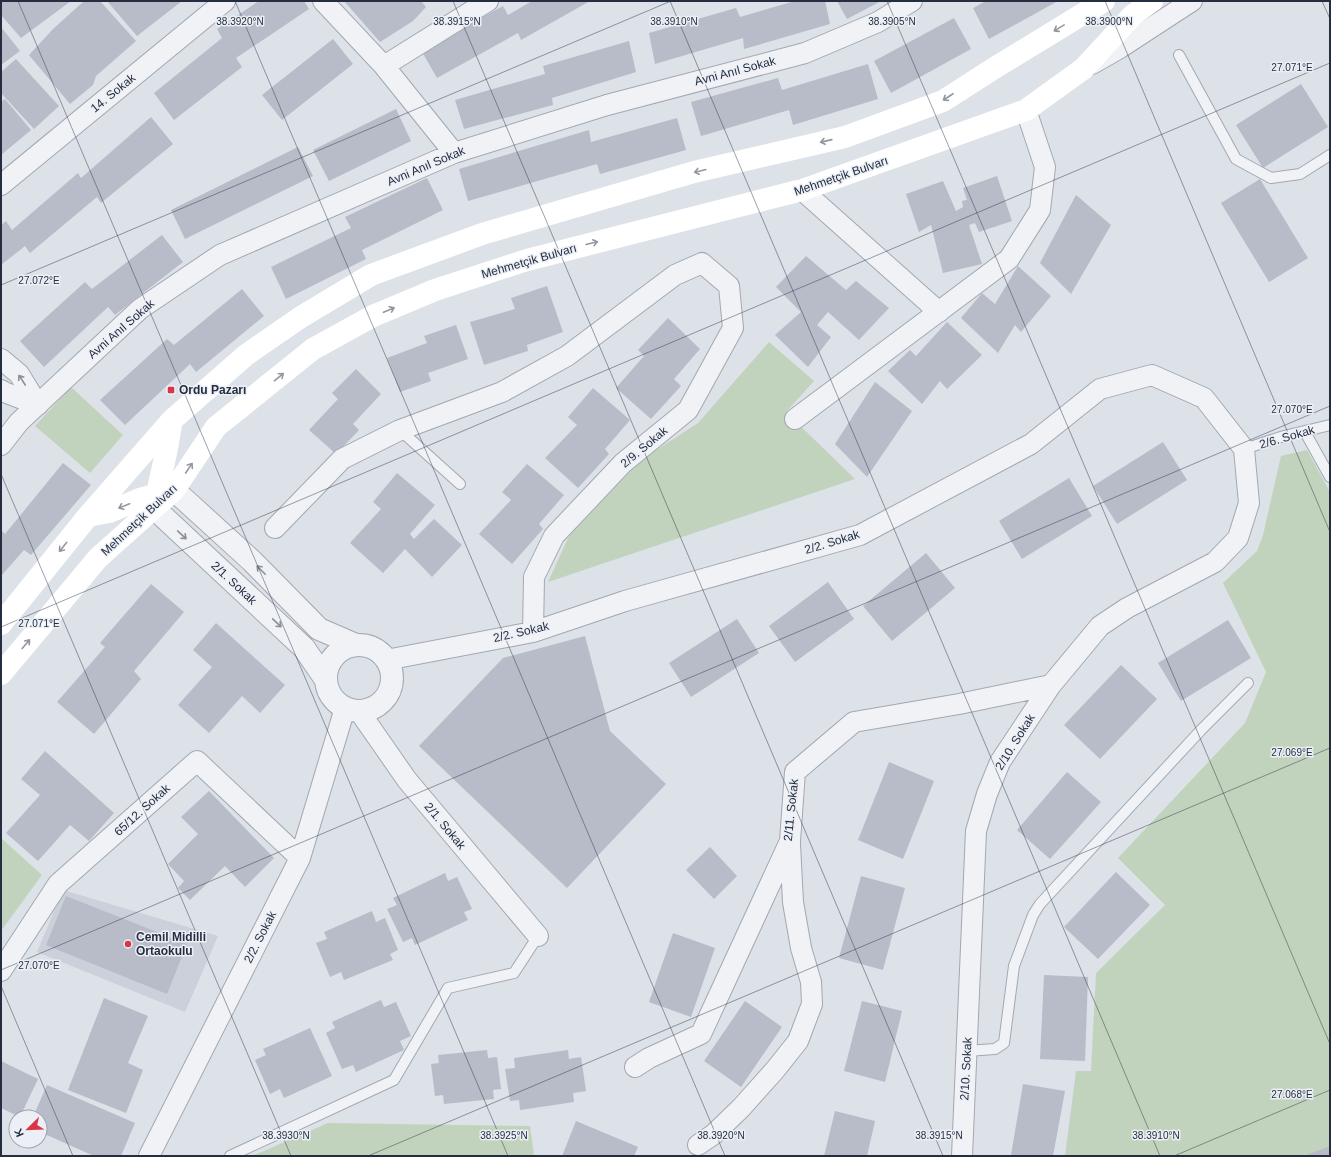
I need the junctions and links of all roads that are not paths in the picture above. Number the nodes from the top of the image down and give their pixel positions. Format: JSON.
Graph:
{"nodes":[{"id":1,"x":226,"y":1,"type":"edge"},
{"id":2,"x":323,"y":1,"type":"edge"},
{"id":3,"x":488,"y":1,"type":"edge"},
{"id":4,"x":912,"y":1,"type":"edge"},
{"id":5,"x":1104,"y":1,"type":"edge"},
{"id":6,"x":1152,"y":1,"type":"edge"},
{"id":7,"x":1192,"y":1,"type":"edge"},
{"id":8,"x":1179,"y":55,"type":"dead end"},
{"id":9,"x":384,"y":66,"type":"junction"},
{"id":10,"x":1083,"y":69,"type":"junction"},
{"id":11,"x":1026,"y":110,"type":"junction"},
{"id":12,"x":454,"y":153,"type":"junction"},
{"id":13,"x":1330,"y":155,"type":"edge"},
{"id":14,"x":1,"y":185,"type":"edge"},
{"id":15,"x":802,"y":190,"type":"junction"},
{"id":16,"x":939,"y":312,"type":"junction"},
{"id":17,"x":1,"y":359,"type":"edge"},
{"id":18,"x":1,"y":390,"type":"edge"},
{"id":19,"x":38,"y":405,"type":"junction"},
{"id":20,"x":796,"y":419,"type":"dead end"},
{"id":21,"x":172,"y":420,"type":"junction"},
{"id":22,"x":1330,"y":425,"type":"edge"},
{"id":23,"x":400,"y":430,"type":"junction"},
{"id":24,"x":1305,"y":432,"type":"junction"},
{"id":25,"x":1,"y":445,"type":"edge"},
{"id":26,"x":1244,"y":449,"type":"junction"},
{"id":27,"x":1330,"y":477,"type":"edge"},
{"id":28,"x":460,"y":484,"type":"dead end"},
{"id":29,"x":162,"y":497,"type":"junction"},
{"id":30,"x":88,"y":516,"type":"junction"},
{"id":31,"x":275,"y":528,"type":"dead end"},
{"id":32,"x":1,"y":624,"type":"edge"},
{"id":33,"x":533,"y":632,"type":"junction"},
{"id":34,"x":356,"y":645,"type":"junction"},
{"id":35,"x":386,"y":660,"type":"junction"},
{"id":36,"x":1,"y":674,"type":"edge"},
{"id":37,"x":326,"y":680,"type":"junction"},
{"id":38,"x":1248,"y":683,"type":"dead end"},
{"id":39,"x":1051,"y":685,"type":"junction"},
{"id":40,"x":352,"y":709,"type":"junction"},
{"id":41,"x":790,"y":841,"type":"junction"},
{"id":42,"x":300,"y":858,"type":"junction"},
{"id":43,"x":538,"y":936,"type":"joint"},
{"id":44,"x":1,"y":971,"type":"edge"},
{"id":45,"x":968,"y":1051,"type":"junction"},
{"id":46,"x":636,"y":1067,"type":"dead end"},
{"id":47,"x":698,"y":1145,"type":"dead end"},
{"id":48,"x":149,"y":1156,"type":"edge"},
{"id":49,"x":230,"y":1156,"type":"edge"},
{"id":50,"x":962,"y":1156,"type":"edge"}],
"edges":[{"from":1,"to":14,"type":"street","name":"14. Sokak"},
{"from":2,"to":9,"type":"street"},
{"from":3,"to":9,"type":"street"},
{"from":4,"to":12,"type":"street","name":"Avni Anıl Sokak"},
{"from":5,"to":21,"type":"main road","one_way":true},
{"from":6,"to":10,"type":"main road","name":"Mehmetçik Bulvarı"},
{"from":7,"to":10,"type":"street"},
{"from":8,"to":13,"type":"lane"},
{"from":9,"to":12,"type":"street"},
{"from":10,"to":11,"type":"main road","name":"Mehmetçik Bulvarı"},
{"from":11,"to":15,"type":"main road","name":"Mehmetçik Bulvarı"},
{"from":11,"to":16,"type":"street"},
{"from":12,"to":19,"type":"street","name":"Avni Anıl Sokak"},
{"from":15,"to":16,"type":"street"},
{"from":29,"to":15,"type":"main road","name":"Mehmetçik Bulvarı","one_way":true},
{"from":16,"to":20,"type":"street"},
{"from":19,"to":17,"type":"street","one_way":true},
{"from":18,"to":19,"type":"street"},
{"from":19,"to":25,"type":"street","name":"Avni Anıl Sokak"},
{"from":21,"to":29,"type":"main road"},
{"from":21,"to":30,"type":"main road"},
{"from":22,"to":24,"type":"lane","name":"2/6. Sokak"},
{"from":23,"to":28,"type":"lane"},
{"from":23,"to":31,"type":"street"},
{"from":23,"to":33,"type":"street","name":"2/9. Sokak"},
{"from":24,"to":26,"type":"lane","name":"2/6. Sokak"},
{"from":24,"to":27,"type":"lane"},
{"from":26,"to":33,"type":"street","name":"2/2. Sokak"},
{"from":26,"to":39,"type":"street","name":"2/10. Sokak"},
{"from":29,"to":30,"type":"main road","one_way":true},
{"from":34,"to":29,"type":"street","one_way":true},
{"from":36,"to":29,"type":"main road","name":"Mehmetçik Bulvarı","one_way":true},
{"from":29,"to":37,"type":"street","name":"2/1. Sokak","one_way":true},
{"from":30,"to":32,"type":"main road","one_way":true},
{"from":33,"to":35,"type":"street","name":"2/2. Sokak"},
{"from":34,"to":35,"type":"street"},
{"from":34,"to":37,"type":"street"},
{"from":35,"to":40,"type":"street"},
{"from":37,"to":40,"type":"street"},
{"from":38,"to":45,"type":"lane"},
{"from":39,"to":41,"type":"street","name":"2/11. Sokak"},
{"from":39,"to":45,"type":"street","name":"2/10. Sokak"},
{"from":40,"to":42,"type":"street","name":"2/2. Sokak"},
{"from":40,"to":43,"type":"street","name":"2/1. Sokak"},
{"from":41,"to":46,"type":"street","name":"2/11. Sokak"},
{"from":41,"to":47,"type":"street"},
{"from":42,"to":44,"type":"street","name":"65/12. Sokak"},
{"from":42,"to":48,"type":"street","name":"2/2. Sokak"},
{"from":43,"to":49,"type":"lane"},
{"from":45,"to":50,"type":"street","name":"2/10. Sokak"}]}
